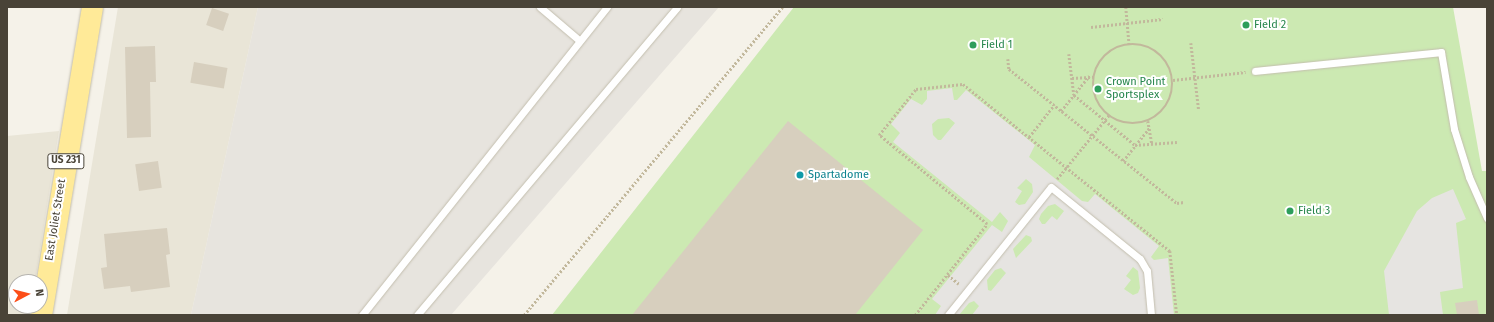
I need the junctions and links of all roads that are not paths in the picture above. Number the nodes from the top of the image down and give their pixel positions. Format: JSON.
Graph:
{"nodes":[{"id":1,"x":92,"y":7,"type":"edge"},
{"id":2,"x":540,"y":7,"type":"edge"},
{"id":3,"x":607,"y":7,"type":"edge"},
{"id":4,"x":677,"y":7,"type":"edge"},
{"id":5,"x":580,"y":41,"type":"junction"},
{"id":6,"x":1255,"y":71,"type":"road end"},
{"id":7,"x":1487,"y":218,"type":"edge"},
{"id":8,"x":41,"y":315,"type":"edge"},
{"id":9,"x":362,"y":315,"type":"edge"},
{"id":10,"x":417,"y":315,"type":"edge"},
{"id":11,"x":948,"y":315,"type":"edge"},
{"id":12,"x":1151,"y":315,"type":"edge"}],
"edges":[{"from":1,"to":8,"type":"main road","name":"East Joliet Street","number":"US 231"},
{"from":2,"to":5,"type":"lane"},
{"from":3,"to":5,"type":"lane"},
{"from":4,"to":10,"type":"lane"},
{"from":5,"to":9,"type":"lane"},
{"from":6,"to":7,"type":"lane"},
{"from":11,"to":12,"type":"lane"}]}
